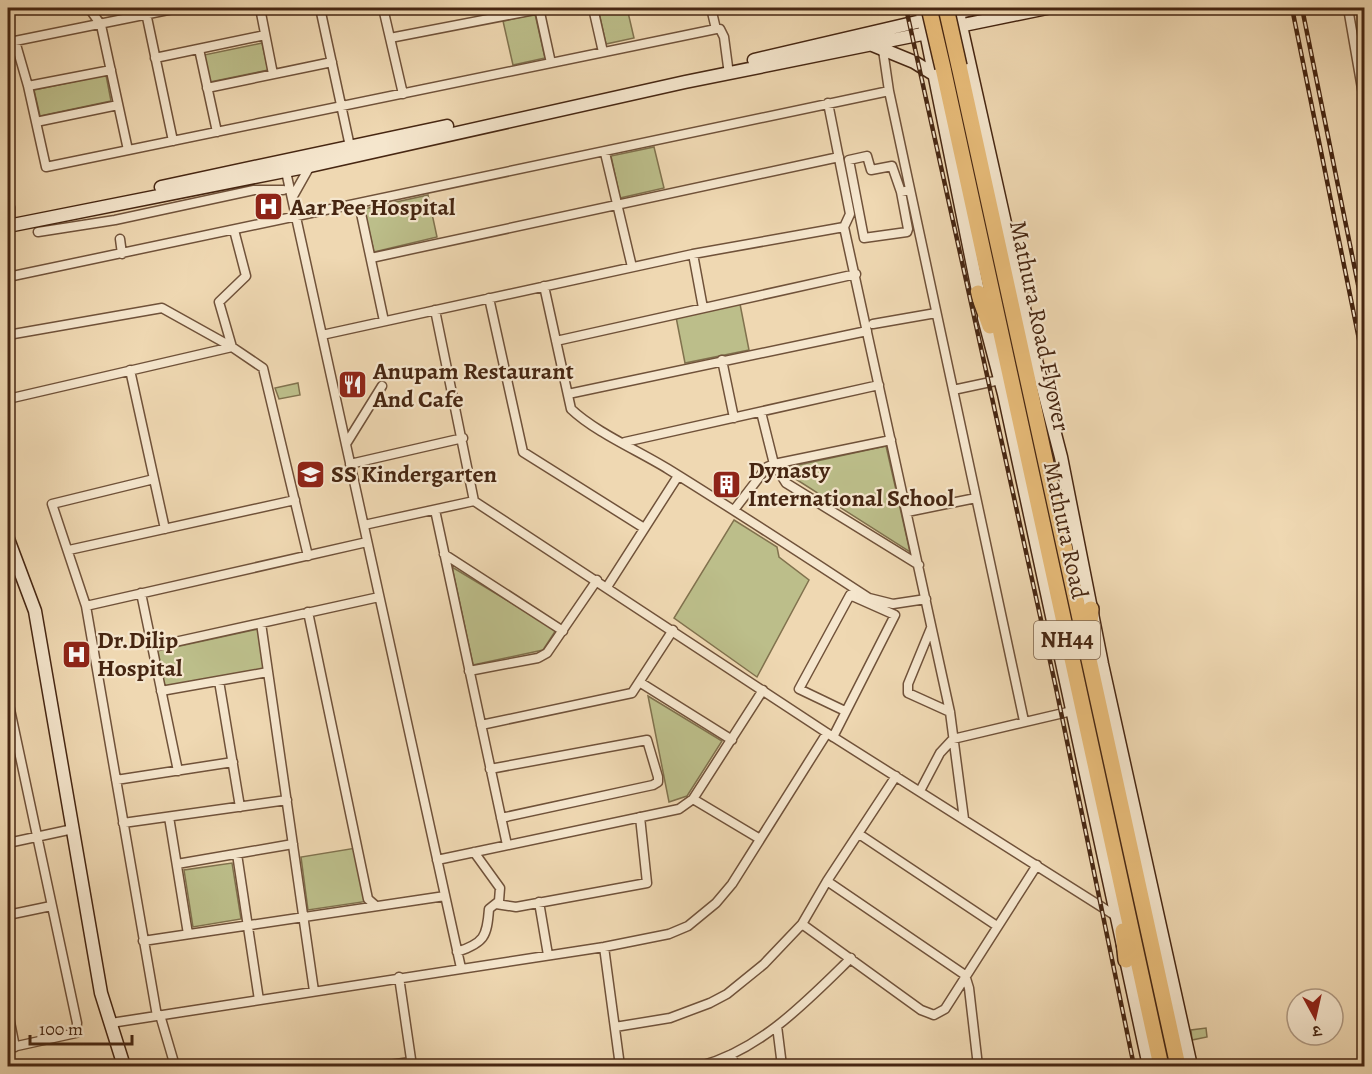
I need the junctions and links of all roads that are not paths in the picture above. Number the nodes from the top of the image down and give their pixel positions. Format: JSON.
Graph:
{"nodes":[{"id":1,"x":89,"y":8,"type":"edge"},
{"id":2,"x":178,"y":8,"type":"edge"},
{"id":3,"x":260,"y":8,"type":"edge"},
{"id":4,"x":320,"y":8,"type":"edge"},
{"id":5,"x":383,"y":8,"type":"edge"},
{"id":6,"x":539,"y":8,"type":"edge"},
{"id":7,"x":593,"y":8,"type":"edge"},
{"id":8,"x":711,"y":8,"type":"edge"},
{"id":9,"x":977,"y":8,"type":"edge"},
{"id":10,"x":1047,"y":8,"type":"edge"},
{"id":11,"x":1348,"y":8,"type":"edge"},
{"id":12,"x":954,"y":9,"type":"edge"},
{"id":13,"x":145,"y":11,"type":"edge"},
{"id":14,"x":925,"y":11,"type":"edge"},
{"id":15,"x":984,"y":20,"type":"junction"},
{"id":16,"x":101,"y":25,"type":"junction"},
{"id":17,"x":960,"y":25,"type":"junction"},
{"id":18,"x":716,"y":29,"type":"junction"},
{"id":19,"x":926,"y":33,"type":"junction"},
{"id":20,"x":265,"y":35,"type":"junction"},
{"id":21,"x":390,"y":38,"type":"junction"},
{"id":22,"x":869,"y":44,"type":"junction"},
{"id":23,"x":965,"y":48,"type":"junction"},
{"id":24,"x":199,"y":49,"type":"junction"},
{"id":25,"x":883,"y":50,"type":"junction"},
{"id":26,"x":603,"y":52,"type":"junction"},
{"id":27,"x":155,"y":58,"type":"junction"},
{"id":28,"x":932,"y":59,"type":"junction"},
{"id":29,"x":332,"y":62,"type":"junction"},
{"id":30,"x":551,"y":63,"type":"junction"},
{"id":31,"x":728,"y":67,"type":"junction"},
{"id":32,"x":111,"y":70,"type":"junction"},
{"id":33,"x":273,"y":74,"type":"junction"},
{"id":34,"x":935,"y":75,"type":"junction"},
{"id":35,"x":28,"y":86,"type":"junction"},
{"id":36,"x":207,"y":88,"type":"junction"},
{"id":37,"x":889,"y":91,"type":"junction"},
{"id":38,"x":403,"y":94,"type":"junction"},
{"id":39,"x":1365,"y":100,"type":"edge"},
{"id":40,"x":828,"y":102,"type":"junction"},
{"id":41,"x":118,"y":105,"type":"junction"},
{"id":42,"x":341,"y":107,"type":"junction"},
{"id":43,"x":36,"y":122,"type":"junction"},
{"id":44,"x":217,"y":132,"type":"junction"},
{"id":45,"x":173,"y":141,"type":"junction"},
{"id":46,"x":128,"y":150,"type":"junction"},
{"id":47,"x":352,"y":151,"type":"junction"},
{"id":48,"x":606,"y":153,"type":"junction"},
{"id":49,"x":839,"y":157,"type":"junction"},
{"id":50,"x":285,"y":166,"type":"junction"},
{"id":51,"x":310,"y":166,"type":"junction"},
{"id":52,"x":268,"y":174,"type":"junction"},
{"id":53,"x":283,"y":190,"type":"junction"},
{"id":54,"x":905,"y":191,"type":"junction"},
{"id":55,"x":292,"y":198,"type":"junction"},
{"id":56,"x":359,"y":204,"type":"junction"},
{"id":57,"x":618,"y":205,"type":"junction"},
{"id":58,"x":296,"y":217,"type":"junction"},
{"id":59,"x":8,"y":219,"type":"edge"},
{"id":60,"x":844,"y":227,"type":"junction"},
{"id":61,"x":234,"y":230,"type":"junction"},
{"id":62,"x":38,"y":232,"type":"dead end"},
{"id":63,"x":863,"y":235,"type":"junction"},
{"id":64,"x":120,"y":239,"type":"dead end"},
{"id":65,"x":848,"y":239,"type":"junction"},
{"id":66,"x":123,"y":254,"type":"junction"},
{"id":67,"x":693,"y":254,"type":"junction"},
{"id":68,"x":371,"y":258,"type":"junction"},
{"id":69,"x":632,"y":267,"type":"junction"},
{"id":70,"x":856,"y":274,"type":"junction"},
{"id":71,"x":8,"y":277,"type":"edge"},
{"id":72,"x":544,"y":286,"type":"junction"},
{"id":73,"x":978,"y":293,"type":"junction"},
{"id":74,"x":489,"y":298,"type":"junction"},
{"id":75,"x":703,"y":308,"type":"junction"},
{"id":76,"x":435,"y":310,"type":"junction"},
{"id":77,"x":936,"y":313,"type":"junction"},
{"id":78,"x":384,"y":321,"type":"junction"},
{"id":79,"x":870,"y":327,"type":"junction"},
{"id":80,"x":322,"y":335,"type":"junction"},
{"id":81,"x":8,"y":336,"type":"edge"},
{"id":82,"x":556,"y":341,"type":"junction"},
{"id":83,"x":232,"y":347,"type":"junction"},
{"id":84,"x":722,"y":360,"type":"junction"},
{"id":85,"x":130,"y":370,"type":"junction"},
{"id":86,"x":1000,"y":381,"type":"junction"},
{"id":87,"x":879,"y":385,"type":"junction"},
{"id":88,"x":381,"y":386,"type":"dead end"},
{"id":89,"x":953,"y":390,"type":"junction"},
{"id":90,"x":568,"y":394,"type":"junction"},
{"id":91,"x":8,"y":399,"type":"edge"},
{"id":92,"x":1015,"y":400,"type":"junction"},
{"id":93,"x":762,"y":412,"type":"junction"},
{"id":94,"x":734,"y":418,"type":"junction"},
{"id":95,"x":463,"y":438,"type":"junction"},
{"id":96,"x":891,"y":440,"type":"junction"},
{"id":97,"x":625,"y":442,"type":"junction"},
{"id":98,"x":346,"y":444,"type":"junction"},
{"id":99,"x":350,"y":464,"type":"junction"},
{"id":100,"x":774,"y":464,"type":"junction"},
{"id":101,"x":678,"y":476,"type":"junction"},
{"id":102,"x":154,"y":479,"type":"junction"},
{"id":103,"x":976,"y":498,"type":"junction"},
{"id":104,"x":295,"y":500,"type":"junction"},
{"id":105,"x":474,"y":501,"type":"junction"},
{"id":106,"x":435,"y":510,"type":"junction"},
{"id":107,"x":734,"y":510,"type":"junction"},
{"id":108,"x":907,"y":512,"type":"junction"},
{"id":109,"x":364,"y":525,"type":"junction"},
{"id":110,"x":644,"y":528,"type":"junction"},
{"id":111,"x":165,"y":529,"type":"junction"},
{"id":112,"x":8,"y":538,"type":"edge"},
{"id":113,"x":368,"y":542,"type":"junction"},
{"id":114,"x":69,"y":550,"type":"junction"},
{"id":115,"x":444,"y":554,"type":"junction"},
{"id":116,"x":308,"y":556,"type":"junction"},
{"id":117,"x":919,"y":566,"type":"junction"},
{"id":118,"x":597,"y":580,"type":"junction"},
{"id":119,"x":607,"y":587,"type":"junction"},
{"id":120,"x":141,"y":594,"type":"junction"},
{"id":121,"x":379,"y":597,"type":"junction"},
{"id":122,"x":926,"y":599,"type":"junction"},
{"id":123,"x":86,"y":606,"type":"junction"},
{"id":124,"x":1091,"y":609,"type":"junction"},
{"id":125,"x":308,"y":612,"type":"junction"},
{"id":126,"x":261,"y":623,"type":"junction"},
{"id":127,"x":931,"y":628,"type":"junction"},
{"id":128,"x":563,"y":630,"type":"junction"},
{"id":129,"x":673,"y":630,"type":"junction"},
{"id":130,"x":152,"y":646,"type":"junction"},
{"id":131,"x":1088,"y":654,"type":"junction"},
{"id":132,"x":470,"y":671,"type":"junction"},
{"id":133,"x":268,"y":672,"type":"junction"},
{"id":134,"x":219,"y":681,"type":"junction"},
{"id":135,"x":641,"y":683,"type":"junction"},
{"id":136,"x":763,"y":690,"type":"junction"},
{"id":137,"x":161,"y":691,"type":"junction"},
{"id":138,"x":8,"y":700,"type":"edge"},
{"id":139,"x":845,"y":711,"type":"junction"},
{"id":140,"x":1072,"y":711,"type":"junction"},
{"id":141,"x":950,"y":712,"type":"junction"},
{"id":142,"x":1024,"y":721,"type":"junction"},
{"id":143,"x":481,"y":725,"type":"junction"},
{"id":144,"x":830,"y":735,"type":"junction"},
{"id":145,"x":952,"y":739,"type":"junction"},
{"id":146,"x":732,"y":740,"type":"junction"},
{"id":147,"x":233,"y":762,"type":"junction"},
{"id":148,"x":490,"y":769,"type":"junction"},
{"id":149,"x":178,"y":771,"type":"junction"},
{"id":150,"x":896,"y":776,"type":"junction"},
{"id":151,"x":116,"y":780,"type":"junction"},
{"id":152,"x":920,"y":791,"type":"junction"},
{"id":153,"x":693,"y":798,"type":"junction"},
{"id":154,"x":287,"y":800,"type":"junction"},
{"id":155,"x":240,"y":807,"type":"junction"},
{"id":156,"x":169,"y":817,"type":"junction"},
{"id":157,"x":640,"y":817,"type":"junction"},
{"id":158,"x":501,"y":818,"type":"junction"},
{"id":159,"x":964,"y":819,"type":"junction"},
{"id":160,"x":123,"y":823,"type":"junction"},
{"id":161,"x":73,"y":829,"type":"junction"},
{"id":162,"x":859,"y":834,"type":"junction"},
{"id":163,"x":36,"y":837,"type":"junction"},
{"id":164,"x":760,"y":839,"type":"junction"},
{"id":165,"x":8,"y":843,"type":"edge"},
{"id":166,"x":293,"y":844,"type":"junction"},
{"id":167,"x":507,"y":845,"type":"junction"},
{"id":168,"x":474,"y":852,"type":"junction"},
{"id":169,"x":237,"y":854,"type":"junction"},
{"id":170,"x":437,"y":860,"type":"junction"},
{"id":171,"x":177,"y":864,"type":"junction"},
{"id":172,"x":1037,"y":866,"type":"junction"},
{"id":173,"x":1120,"y":880,"type":"junction"},
{"id":174,"x":827,"y":881,"type":"junction"},
{"id":175,"x":445,"y":896,"type":"junction"},
{"id":176,"x":539,"y":902,"type":"junction"},
{"id":177,"x":496,"y":904,"type":"junction"},
{"id":178,"x":51,"y":906,"type":"junction"},
{"id":179,"x":376,"y":906,"type":"junction"},
{"id":180,"x":8,"y":915,"type":"edge"},
{"id":181,"x":1116,"y":916,"type":"junction"},
{"id":182,"x":304,"y":917,"type":"junction"},
{"id":183,"x":801,"y":924,"type":"junction"},
{"id":184,"x":248,"y":925,"type":"junction"},
{"id":185,"x":998,"y":926,"type":"junction"},
{"id":186,"x":188,"y":934,"type":"junction"},
{"id":187,"x":143,"y":941,"type":"junction"},
{"id":188,"x":604,"y":948,"type":"junction"},
{"id":189,"x":458,"y":952,"type":"junction"},
{"id":190,"x":548,"y":955,"type":"junction"},
{"id":191,"x":851,"y":958,"type":"junction"},
{"id":192,"x":1126,"y":960,"type":"junction"},
{"id":193,"x":461,"y":968,"type":"junction"},
{"id":194,"x":965,"y":975,"type":"junction"},
{"id":195,"x":399,"y":977,"type":"junction"},
{"id":196,"x":314,"y":991,"type":"junction"},
{"id":197,"x":258,"y":1000,"type":"junction"},
{"id":198,"x":8,"y":1012,"type":"edge"},
{"id":199,"x":158,"y":1016,"type":"junction"},
{"id":200,"x":111,"y":1023,"type":"junction"},
{"id":201,"x":777,"y":1026,"type":"junction"},
{"id":202,"x":615,"y":1027,"type":"junction"},
{"id":203,"x":11,"y":1048,"type":"edge"},
{"id":204,"x":732,"y":1054,"type":"junction"},
{"id":205,"x":411,"y":1064,"type":"edge"},
{"id":206,"x":124,"y":1066,"type":"edge"},
{"id":207,"x":175,"y":1066,"type":"edge"},
{"id":208,"x":381,"y":1066,"type":"edge"},
{"id":209,"x":620,"y":1066,"type":"edge"},
{"id":210,"x":700,"y":1066,"type":"edge"},
{"id":211,"x":734,"y":1066,"type":"edge"},
{"id":212,"x":782,"y":1066,"type":"edge"},
{"id":213,"x":972,"y":1066,"type":"edge"},
{"id":214,"x":978,"y":1066,"type":"edge"},
{"id":215,"x":1149,"y":1066,"type":"edge"},
{"id":216,"x":1161,"y":1066,"type":"edge"},
{"id":217,"x":1178,"y":1066,"type":"edge"},
{"id":218,"x":1191,"y":1066,"type":"edge"}],
"edges":[{"from":1,"to":16,"type":"street"},
{"from":2,"to":13,"type":"street"},
{"from":3,"to":20,"type":"street"},
{"from":4,"to":29,"type":"street"},
{"from":5,"to":21,"type":"street"},
{"from":6,"to":21,"type":"street"},
{"from":6,"to":30,"type":"street"},
{"from":7,"to":26,"type":"street"},
{"from":8,"to":18,"type":"street"},
{"from":9,"to":12,"type":"main road"},
{"from":10,"to":15,"type":"main road"},
{"from":11,"to":39,"type":"street"},
{"from":12,"to":14,"type":"main road"},
{"from":12,"to":17,"type":"main road"},
{"from":12,"to":131,"type":"highway","name":"Mathura Road Flyover","number":"NH44","bridge":true},
{"from":13,"to":16,"type":"street"},
{"from":13,"to":27,"type":"street"},
{"from":14,"to":19,"type":"main road"},
{"from":14,"to":31,"type":"main road"},
{"from":14,"to":92,"type":"highway","name":"Mathura Road Flyover","number":"NH44","bridge":true},
{"from":15,"to":17,"type":"main road"},
{"from":15,"to":23,"type":"main road"},
{"from":16,"to":32,"type":"street"},
{"from":16,"to":35,"type":"street"},
{"from":17,"to":19,"type":"main road"},
{"from":17,"to":23,"type":"main road"},
{"from":18,"to":26,"type":"street"},
{"from":18,"to":31,"type":"street"},
{"from":19,"to":22,"type":"main road"},
{"from":19,"to":28,"type":"main road"},
{"from":20,"to":24,"type":"street"},
{"from":20,"to":33,"type":"street"},
{"from":21,"to":38,"type":"street"},
{"from":22,"to":25,"type":"main road"},
{"from":22,"to":47,"type":"main road"},
{"from":23,"to":28,"type":"main road"},
{"from":23,"to":124,"type":"main road"},
{"from":24,"to":27,"type":"street"},
{"from":24,"to":36,"type":"street"},
{"from":25,"to":34,"type":"main road"},
{"from":25,"to":37,"type":"street"},
{"from":26,"to":30,"type":"street"},
{"from":27,"to":45,"type":"street"},
{"from":28,"to":34,"type":"main road"},
{"from":29,"to":33,"type":"street"},
{"from":29,"to":42,"type":"street"},
{"from":30,"to":38,"type":"street"},
{"from":31,"to":47,"type":"main road"},
{"from":32,"to":35,"type":"street"},
{"from":32,"to":41,"type":"street"},
{"from":33,"to":36,"type":"street"},
{"from":34,"to":73,"type":"main road"},
{"from":35,"to":43,"type":"street"},
{"from":36,"to":44,"type":"street"},
{"from":37,"to":40,"type":"street"},
{"from":37,"to":54,"type":"street"},
{"from":38,"to":42,"type":"street"},
{"from":40,"to":48,"type":"street"},
{"from":40,"to":49,"type":"street"},
{"from":41,"to":43,"type":"street"},
{"from":41,"to":46,"type":"street"},
{"from":42,"to":44,"type":"street"},
{"from":42,"to":47,"type":"street"},
{"from":43,"to":46,"type":"street"},
{"from":44,"to":45,"type":"street"},
{"from":45,"to":46,"type":"street"},
{"from":47,"to":50,"type":"main road"},
{"from":47,"to":51,"type":"main road"},
{"from":48,"to":56,"type":"street"},
{"from":48,"to":57,"type":"street"},
{"from":49,"to":57,"type":"street"},
{"from":49,"to":60,"type":"street"},
{"from":50,"to":51,"type":"main road"},
{"from":50,"to":52,"type":"main road"},
{"from":50,"to":55,"type":"street"},
{"from":50,"to":59,"type":"main road"},
{"from":51,"to":55,"type":"street"},
{"from":52,"to":53,"type":"street"},
{"from":52,"to":59,"type":"main road"},
{"from":53,"to":55,"type":"street"},
{"from":53,"to":62,"type":"street"},
{"from":54,"to":63,"type":"street"},
{"from":54,"to":63,"type":"street"},
{"from":54,"to":77,"type":"street"},
{"from":55,"to":58,"type":"street"},
{"from":56,"to":58,"type":"street"},
{"from":56,"to":68,"type":"street"},
{"from":57,"to":68,"type":"street"},
{"from":57,"to":69,"type":"street"},
{"from":58,"to":61,"type":"street"},
{"from":58,"to":80,"type":"street"},
{"from":60,"to":65,"type":"street"},
{"from":60,"to":67,"type":"street"},
{"from":61,"to":66,"type":"street"},
{"from":61,"to":83,"type":"street"},
{"from":63,"to":65,"type":"street"},
{"from":64,"to":66,"type":"street"},
{"from":65,"to":70,"type":"street"},
{"from":66,"to":71,"type":"street"},
{"from":67,"to":69,"type":"street"},
{"from":67,"to":75,"type":"street"},
{"from":68,"to":78,"type":"street"},
{"from":69,"to":72,"type":"street"},
{"from":70,"to":75,"type":"street"},
{"from":70,"to":79,"type":"street"},
{"from":72,"to":74,"type":"street"},
{"from":72,"to":82,"type":"street"},
{"from":73,"to":86,"type":"main road"},
{"from":73,"to":92,"type":"highway"},
{"from":74,"to":76,"type":"street"},
{"from":74,"to":110,"type":"street"},
{"from":75,"to":82,"type":"street"},
{"from":76,"to":78,"type":"street"},
{"from":76,"to":95,"type":"street"},
{"from":77,"to":79,"type":"street"},
{"from":77,"to":89,"type":"street"},
{"from":78,"to":80,"type":"street"},
{"from":79,"to":84,"type":"street"},
{"from":79,"to":87,"type":"street"},
{"from":80,"to":98,"type":"street"},
{"from":81,"to":83,"type":"street"},
{"from":82,"to":90,"type":"street"},
{"from":83,"to":85,"type":"street"},
{"from":83,"to":104,"type":"street"},
{"from":84,"to":90,"type":"street"},
{"from":84,"to":94,"type":"street"},
{"from":85,"to":91,"type":"street"},
{"from":85,"to":102,"type":"street"},
{"from":86,"to":89,"type":"street"},
{"from":86,"to":140,"type":"main road"},
{"from":87,"to":93,"type":"street"},
{"from":87,"to":96,"type":"street"},
{"from":88,"to":98,"type":"street"},
{"from":89,"to":103,"type":"street"},
{"from":90,"to":97,"type":"street"},
{"from":92,"to":173,"type":"highway","name":"Mathura Road","number":"NH44"},
{"from":93,"to":94,"type":"street"},
{"from":93,"to":100,"type":"street"},
{"from":94,"to":97,"type":"street"},
{"from":95,"to":99,"type":"street"},
{"from":95,"to":105,"type":"street"},
{"from":96,"to":100,"type":"street"},
{"from":96,"to":108,"type":"street"},
{"from":97,"to":101,"type":"street"},
{"from":98,"to":99,"type":"street"},
{"from":99,"to":109,"type":"street"},
{"from":100,"to":107,"type":"street"},
{"from":100,"to":117,"type":"street"},
{"from":101,"to":107,"type":"street"},
{"from":101,"to":110,"type":"street"},
{"from":102,"to":111,"type":"street"},
{"from":102,"to":114,"type":"street"},
{"from":103,"to":108,"type":"street"},
{"from":103,"to":142,"type":"street"},
{"from":104,"to":111,"type":"street"},
{"from":104,"to":116,"type":"street"},
{"from":105,"to":106,"type":"street"},
{"from":105,"to":118,"type":"street"},
{"from":106,"to":109,"type":"street"},
{"from":106,"to":115,"type":"street"},
{"from":107,"to":122,"type":"street"},
{"from":108,"to":117,"type":"street"},
{"from":109,"to":113,"type":"street"},
{"from":110,"to":119,"type":"street"},
{"from":111,"to":114,"type":"street"},
{"from":112,"to":161,"type":"main road"},
{"from":113,"to":116,"type":"street"},
{"from":113,"to":121,"type":"street"},
{"from":114,"to":123,"type":"street"},
{"from":115,"to":128,"type":"street"},
{"from":115,"to":132,"type":"street"},
{"from":116,"to":120,"type":"street"},
{"from":117,"to":122,"type":"street"},
{"from":118,"to":119,"type":"street"},
{"from":118,"to":128,"type":"street"},
{"from":119,"to":129,"type":"street"},
{"from":120,"to":123,"type":"street"},
{"from":120,"to":130,"type":"street"},
{"from":121,"to":125,"type":"street"},
{"from":121,"to":170,"type":"street"},
{"from":122,"to":127,"type":"street"},
{"from":123,"to":151,"type":"street"},
{"from":124,"to":131,"type":"highway"},
{"from":124,"to":218,"type":"main road"},
{"from":125,"to":126,"type":"street"},
{"from":125,"to":179,"type":"street"},
{"from":126,"to":130,"type":"street"},
{"from":126,"to":133,"type":"street"},
{"from":127,"to":141,"type":"street"},
{"from":127,"to":141,"type":"street"},
{"from":128,"to":132,"type":"street"},
{"from":129,"to":135,"type":"street"},
{"from":129,"to":136,"type":"street"},
{"from":130,"to":137,"type":"street"},
{"from":131,"to":217,"type":"highway","number":"NH44"},
{"from":132,"to":143,"type":"street"},
{"from":133,"to":134,"type":"street"},
{"from":133,"to":154,"type":"street"},
{"from":134,"to":137,"type":"street"},
{"from":134,"to":147,"type":"street"},
{"from":135,"to":143,"type":"street"},
{"from":135,"to":146,"type":"street"},
{"from":136,"to":144,"type":"street"},
{"from":136,"to":146,"type":"street"},
{"from":137,"to":149,"type":"street"},
{"from":138,"to":163,"type":"street"},
{"from":139,"to":139,"type":"street"},
{"from":139,"to":144,"type":"street"},
{"from":140,"to":142,"type":"street"},
{"from":140,"to":181,"type":"main road"},
{"from":141,"to":145,"type":"street"},
{"from":142,"to":145,"type":"street"},
{"from":143,"to":148,"type":"street"},
{"from":144,"to":150,"type":"street"},
{"from":144,"to":164,"type":"street"},
{"from":145,"to":152,"type":"street"},
{"from":145,"to":159,"type":"street"},
{"from":146,"to":153,"type":"street"},
{"from":147,"to":149,"type":"street"},
{"from":147,"to":155,"type":"street"},
{"from":148,"to":158,"type":"street"},
{"from":148,"to":158,"type":"street"},
{"from":149,"to":151,"type":"street"},
{"from":150,"to":152,"type":"street"},
{"from":150,"to":162,"type":"street"},
{"from":151,"to":160,"type":"street"},
{"from":152,"to":159,"type":"street"},
{"from":153,"to":157,"type":"street"},
{"from":153,"to":164,"type":"street"},
{"from":154,"to":155,"type":"street"},
{"from":154,"to":166,"type":"street"},
{"from":155,"to":156,"type":"street"},
{"from":156,"to":160,"type":"street"},
{"from":156,"to":171,"type":"street"},
{"from":157,"to":167,"type":"street"},
{"from":157,"to":176,"type":"street"},
{"from":158,"to":167,"type":"street"},
{"from":159,"to":172,"type":"street"},
{"from":160,"to":187,"type":"street"},
{"from":161,"to":163,"type":"street"},
{"from":161,"to":200,"type":"main road"},
{"from":162,"to":174,"type":"street"},
{"from":162,"to":185,"type":"street"},
{"from":163,"to":165,"type":"street"},
{"from":163,"to":178,"type":"street"},
{"from":164,"to":188,"type":"street"},
{"from":166,"to":169,"type":"street"},
{"from":166,"to":182,"type":"street"},
{"from":167,"to":168,"type":"street"},
{"from":168,"to":170,"type":"street"},
{"from":168,"to":177,"type":"street"},
{"from":169,"to":171,"type":"street"},
{"from":169,"to":184,"type":"street"},
{"from":170,"to":175,"type":"street"},
{"from":171,"to":186,"type":"street"},
{"from":172,"to":181,"type":"street"},
{"from":172,"to":185,"type":"street"},
{"from":173,"to":192,"type":"highway"},
{"from":173,"to":216,"type":"highway","number":"NH44"},
{"from":174,"to":183,"type":"street"},
{"from":174,"to":194,"type":"street"},
{"from":175,"to":179,"type":"street"},
{"from":175,"to":189,"type":"street"},
{"from":176,"to":177,"type":"street"},
{"from":176,"to":190,"type":"street"},
{"from":177,"to":189,"type":"street"},
{"from":178,"to":180,"type":"street"},
{"from":178,"to":203,"type":"street"},
{"from":179,"to":182,"type":"street"},
{"from":181,"to":192,"type":"main road"},
{"from":182,"to":184,"type":"street"},
{"from":182,"to":196,"type":"street"},
{"from":183,"to":191,"type":"street"},
{"from":183,"to":202,"type":"street"},
{"from":184,"to":186,"type":"street"},
{"from":184,"to":197,"type":"street"},
{"from":185,"to":194,"type":"street"},
{"from":186,"to":187,"type":"street"},
{"from":187,"to":199,"type":"street"},
{"from":188,"to":190,"type":"street"},
{"from":188,"to":202,"type":"street"},
{"from":189,"to":193,"type":"street"},
{"from":190,"to":193,"type":"street"},
{"from":191,"to":194,"type":"street"},
{"from":191,"to":201,"type":"street"},
{"from":192,"to":215,"type":"main road"},
{"from":193,"to":195,"type":"street"},
{"from":194,"to":214,"type":"street"},
{"from":195,"to":196,"type":"street"},
{"from":195,"to":205,"type":"street"},
{"from":196,"to":197,"type":"street"},
{"from":197,"to":199,"type":"street"},
{"from":198,"to":203,"type":"street"},
{"from":199,"to":200,"type":"street"},
{"from":199,"to":207,"type":"street"},
{"from":200,"to":206,"type":"main road"},
{"from":201,"to":204,"type":"street"},
{"from":201,"to":212,"type":"street"},
{"from":202,"to":209,"type":"street"},
{"from":204,"to":210,"type":"street"},
{"from":204,"to":211,"type":"street"},
{"from":205,"to":208,"type":"street"},
{"from":213,"to":214,"type":"street"}]}
